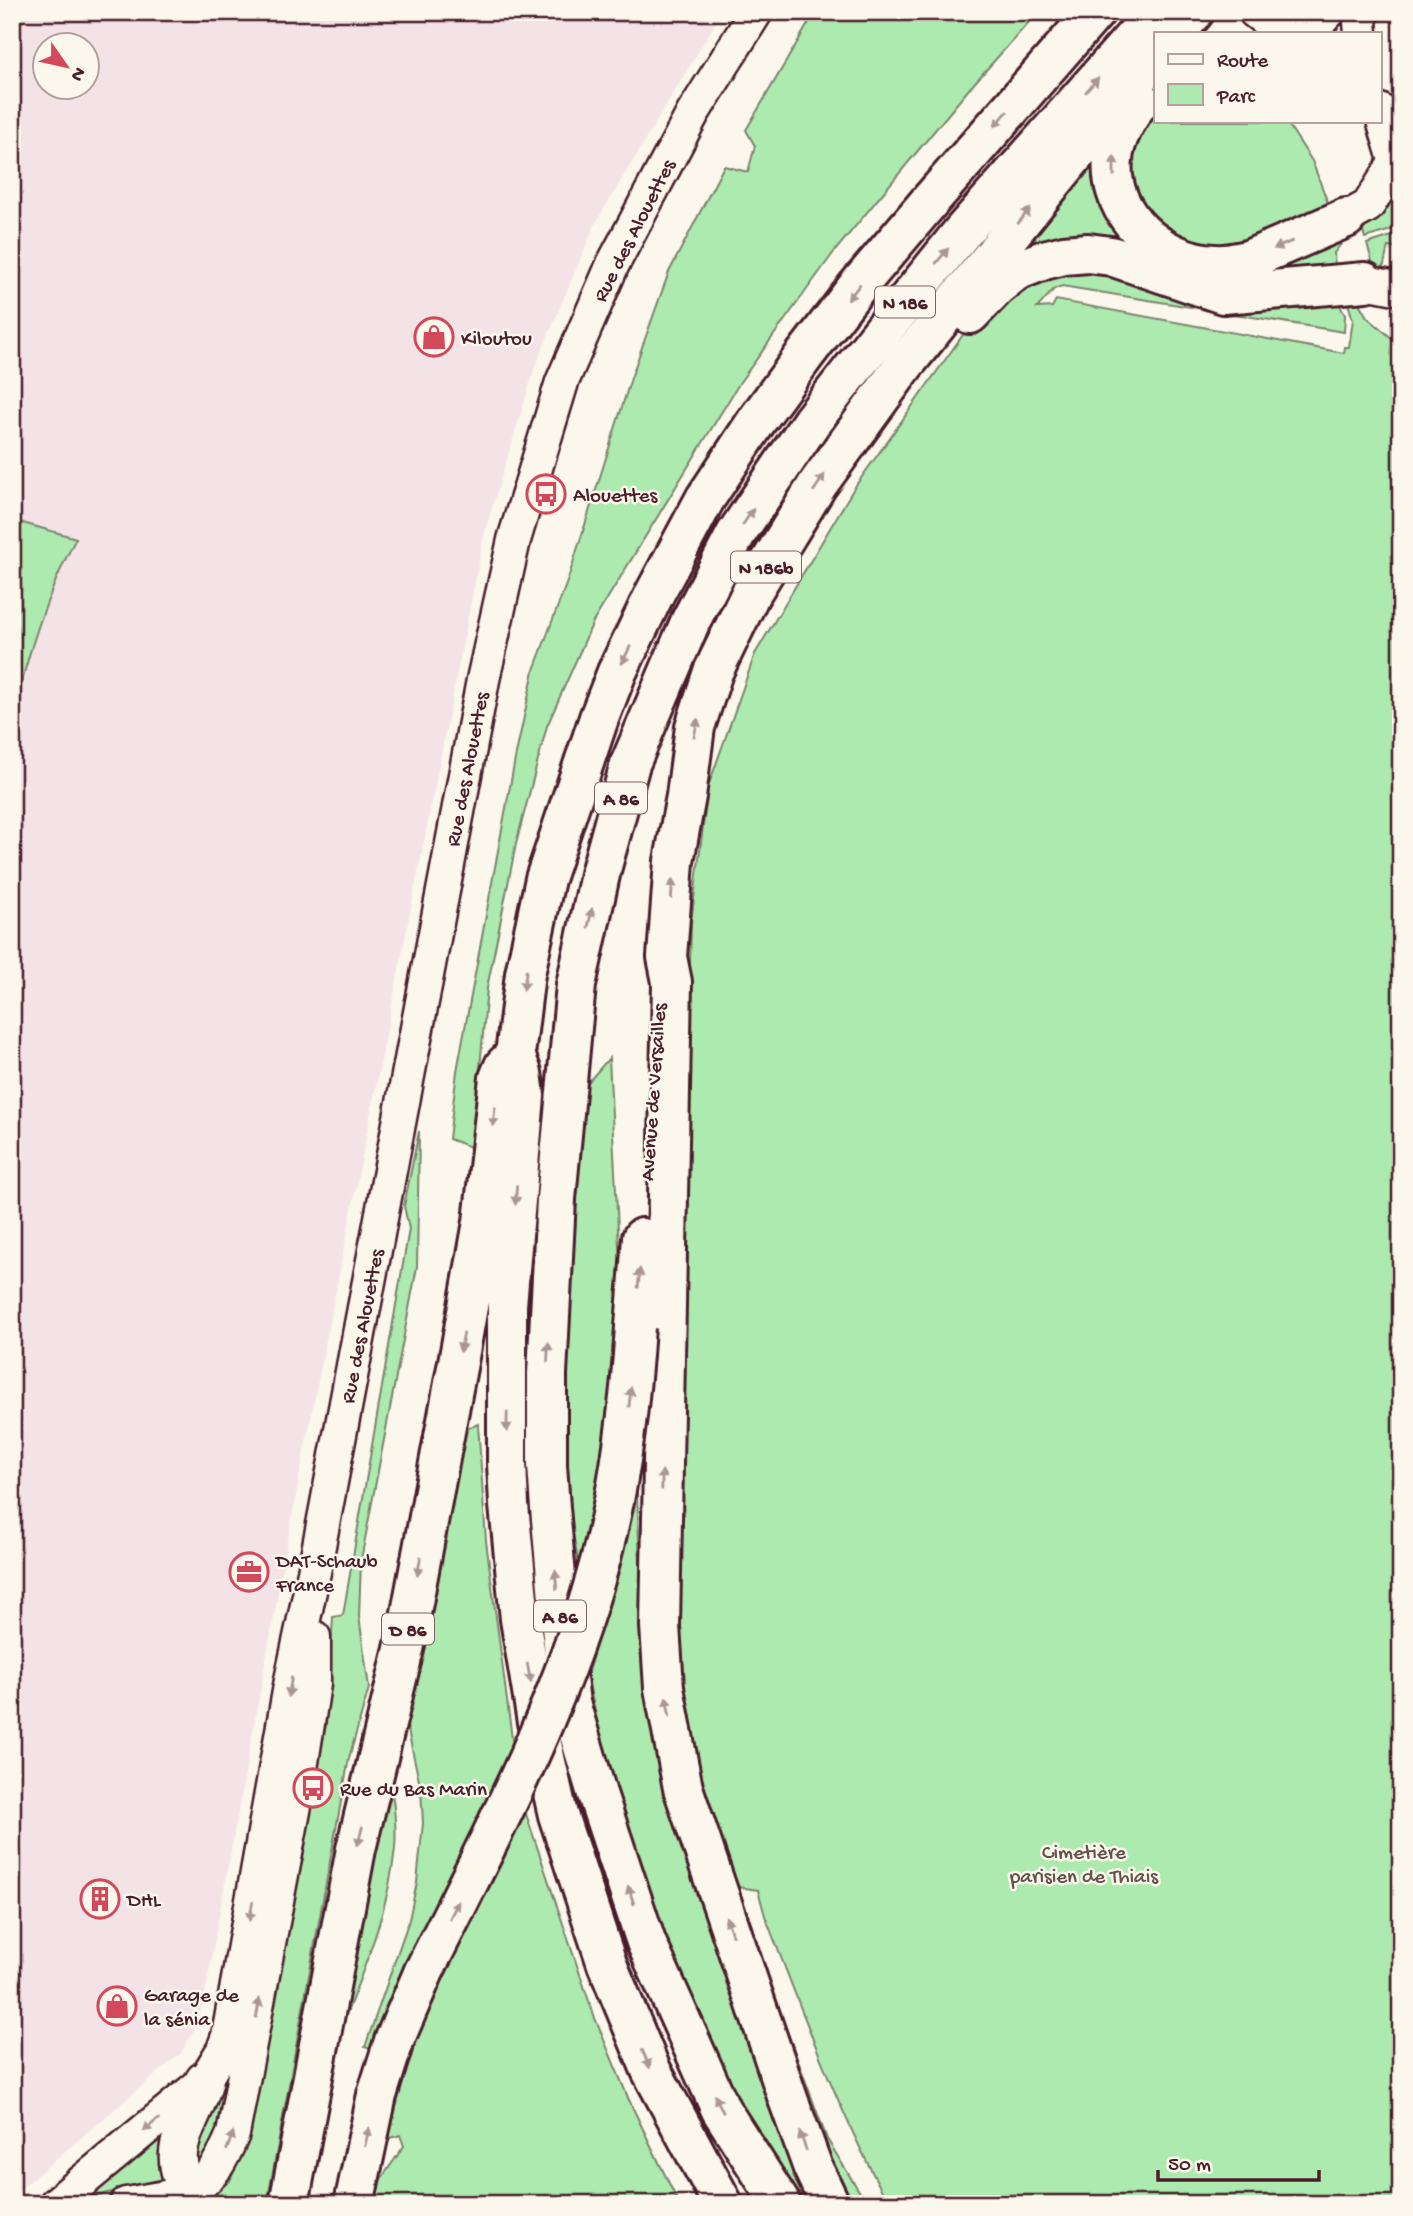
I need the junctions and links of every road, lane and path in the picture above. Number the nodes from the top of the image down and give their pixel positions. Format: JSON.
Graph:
{"nodes":[{"id":1,"x":756,"y":12,"type":"edge"},
{"id":2,"x":1095,"y":12,"type":"edge"},
{"id":3,"x":1156,"y":12,"type":"edge"},
{"id":4,"x":1194,"y":12,"type":"edge"},
{"id":5,"x":1329,"y":12,"type":"edge"},
{"id":6,"x":1257,"y":24,"type":"edge"},
{"id":7,"x":1176,"y":32,"type":"edge"},
{"id":8,"x":1154,"y":58,"type":"edge"},
{"id":9,"x":1154,"y":75,"type":"edge"},
{"id":10,"x":1382,"y":117,"type":"edge"},
{"id":11,"x":1398,"y":172,"type":"edge"},
{"id":12,"x":1346,"y":218,"type":"joint"},
{"id":13,"x":1383,"y":285,"type":"edge"},
{"id":14,"x":904,"y":365,"type":"junction"},
{"id":15,"x":655,"y":593,"type":"joint"},
{"id":16,"x":691,"y":620,"type":"joint"},
{"id":17,"x":667,"y":957,"type":"junction"},
{"id":18,"x":515,"y":1055,"type":"junction"},
{"id":19,"x":314,"y":1572,"type":"junction"},
{"id":20,"x":204,"y":2081,"type":"junction"},
{"id":21,"x":192,"y":2198,"type":"edge"},
{"id":22,"x":720,"y":2202,"type":"edge"},
{"id":23,"x":55,"y":2204,"type":"edge"},
{"id":24,"x":126,"y":2204,"type":"edge"},
{"id":25,"x":289,"y":2204,"type":"edge"},
{"id":26,"x":354,"y":2204,"type":"edge"},
{"id":27,"x":781,"y":2204,"type":"edge"},
{"id":28,"x":830,"y":2204,"type":"edge"}],
"edges":[{"from":1,"to":19,"type":"main road","name":"Rue des Alouettes"},
{"from":2,"to":15,"type":"highway","number":"N 186","one_way":true},
{"from":16,"to":3,"type":"highway","number":"N 186","one_way":true},
{"from":4,"to":7,"type":"highway","number":"N 186b"},
{"from":5,"to":6,"type":"main road"},
{"from":14,"to":8,"type":"highway","number":"N 186b","one_way":true},
{"from":12,"to":9,"type":"highway","one_way":true},
{"from":10,"to":11,"type":"main road"},
{"from":11,"to":12,"type":"main road"},
{"from":13,"to":14,"type":"highway"},
{"from":17,"to":14,"type":"highway","number":"N 186b","one_way":true},
{"from":15,"to":18,"type":"highway","number":"A 86","one_way":true},
{"from":27,"to":16,"type":"highway","number":"A 86","one_way":true},
{"from":26,"to":17,"type":"highway","name":"Avenue de Versailles","number":"N 186b","one_way":true,"bridge":true},
{"from":28,"to":17,"type":"highway","one_way":true},
{"from":18,"to":22,"type":"highway","number":"A 86","one_way":true},
{"from":18,"to":25,"type":"highway","number":"D 86","one_way":true},
{"from":19,"to":20,"type":"main road","one_way":true},
{"from":21,"to":19,"type":"main road","one_way":true},
{"from":20,"to":21,"type":"main road"},
{"from":20,"to":23,"type":"main road","one_way":true},
{"from":21,"to":24,"type":"main road"}]}
